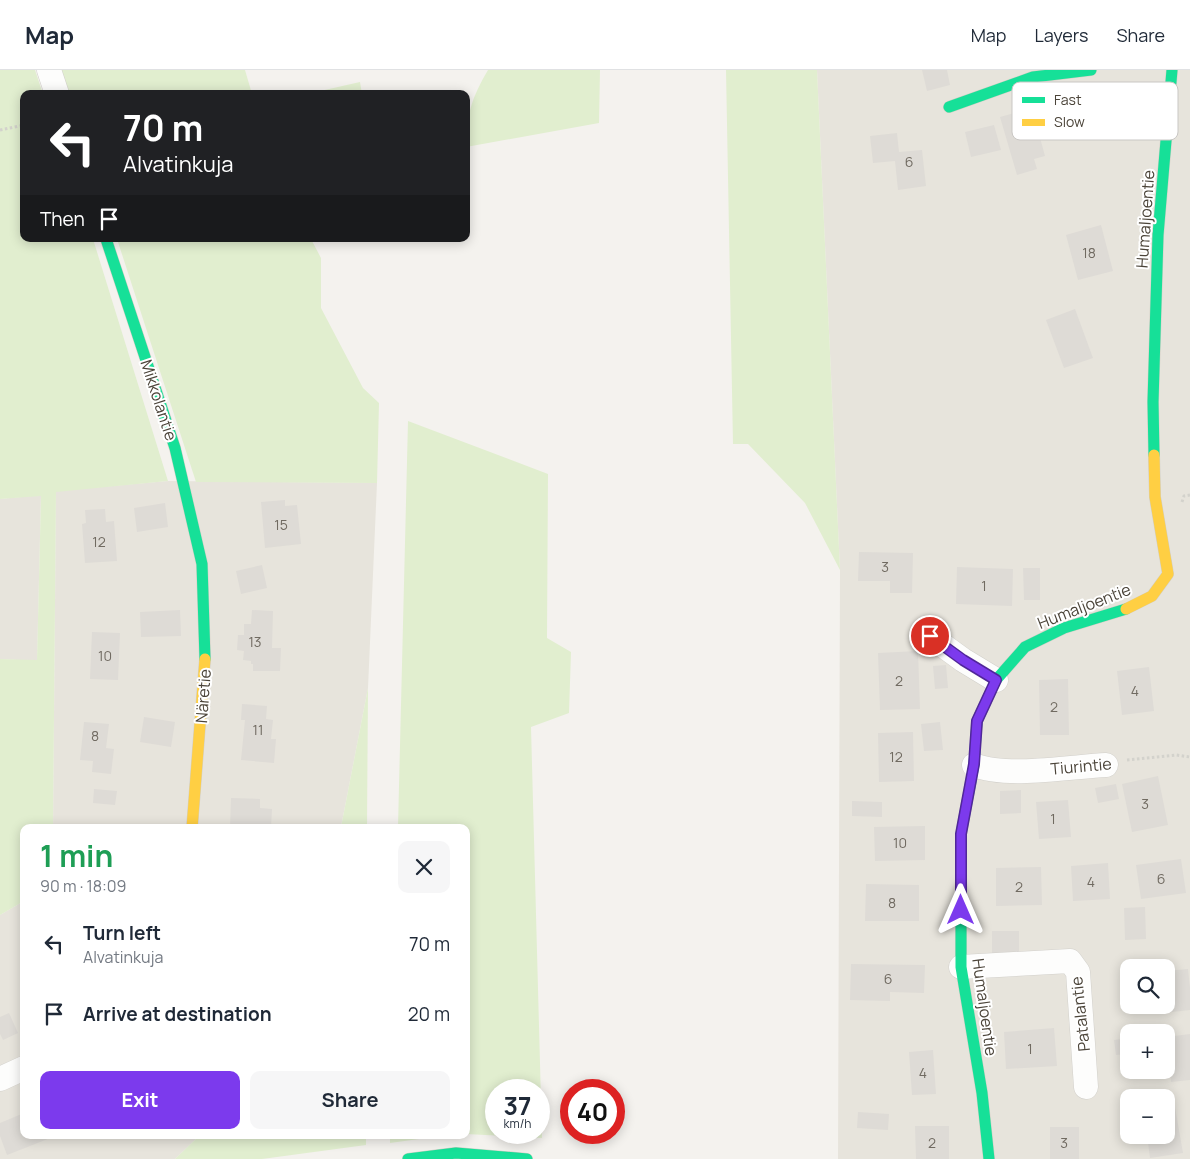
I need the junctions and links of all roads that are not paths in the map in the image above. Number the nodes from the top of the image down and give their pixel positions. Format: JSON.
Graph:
{"nodes":[{"id":1,"x":49,"y":70,"type":"edge"},
{"id":2,"x":1091,"y":70,"type":"edge"},
{"id":3,"x":1019,"y":82,"type":"edge"},
{"id":4,"x":1012,"y":84,"type":"edge"},
{"id":5,"x":56,"y":90,"type":"edge"},
{"id":6,"x":949,"y":107,"type":"dead end"},
{"id":7,"x":1166,"y":140,"type":"edge"},
{"id":8,"x":107,"y":242,"type":"edge"},
{"id":9,"x":202,"y":564,"type":"joint"},
{"id":10,"x":930,"y":636,"type":"dead end"},
{"id":11,"x":996,"y":680,"type":"junction"},
{"id":12,"x":974,"y":764,"type":"junction"},
{"id":13,"x":1106,"y":765,"type":"road end"},
{"id":14,"x":192,"y":824,"type":"edge"},
{"id":15,"x":961,"y":967,"type":"junction"},
{"id":16,"x":20,"y":1070,"type":"edge"},
{"id":17,"x":0,"y":1079,"type":"edge"},
{"id":18,"x":1086,"y":1087,"type":"dead end"},
{"id":19,"x":408,"y":1159,"type":"edge"},
{"id":20,"x":527,"y":1159,"type":"edge"},
{"id":21,"x":989,"y":1159,"type":"edge"}],
"edges":[{"from":1,"to":5,"type":"street"},
{"from":2,"to":3,"type":"street"},
{"from":4,"to":6,"type":"street"},
{"from":7,"to":11,"type":"street","name":"Humaljoentie"},
{"from":8,"to":9,"type":"street","name":"Mikkolantie"},
{"from":9,"to":14,"type":"street","name":"Näretie"},
{"from":10,"to":11,"type":"street"},
{"from":11,"to":12,"type":"street","name":"Humaljoentie"},
{"from":12,"to":13,"type":"street","name":"Tiurintie"},
{"from":12,"to":15,"type":"street","name":"Humaljoentie"},
{"from":15,"to":18,"type":"street","name":"Patalantie"},
{"from":15,"to":21,"type":"street","name":"Humaljoentie"},
{"from":16,"to":17,"type":"street"},
{"from":19,"to":20,"type":"street"}]}
